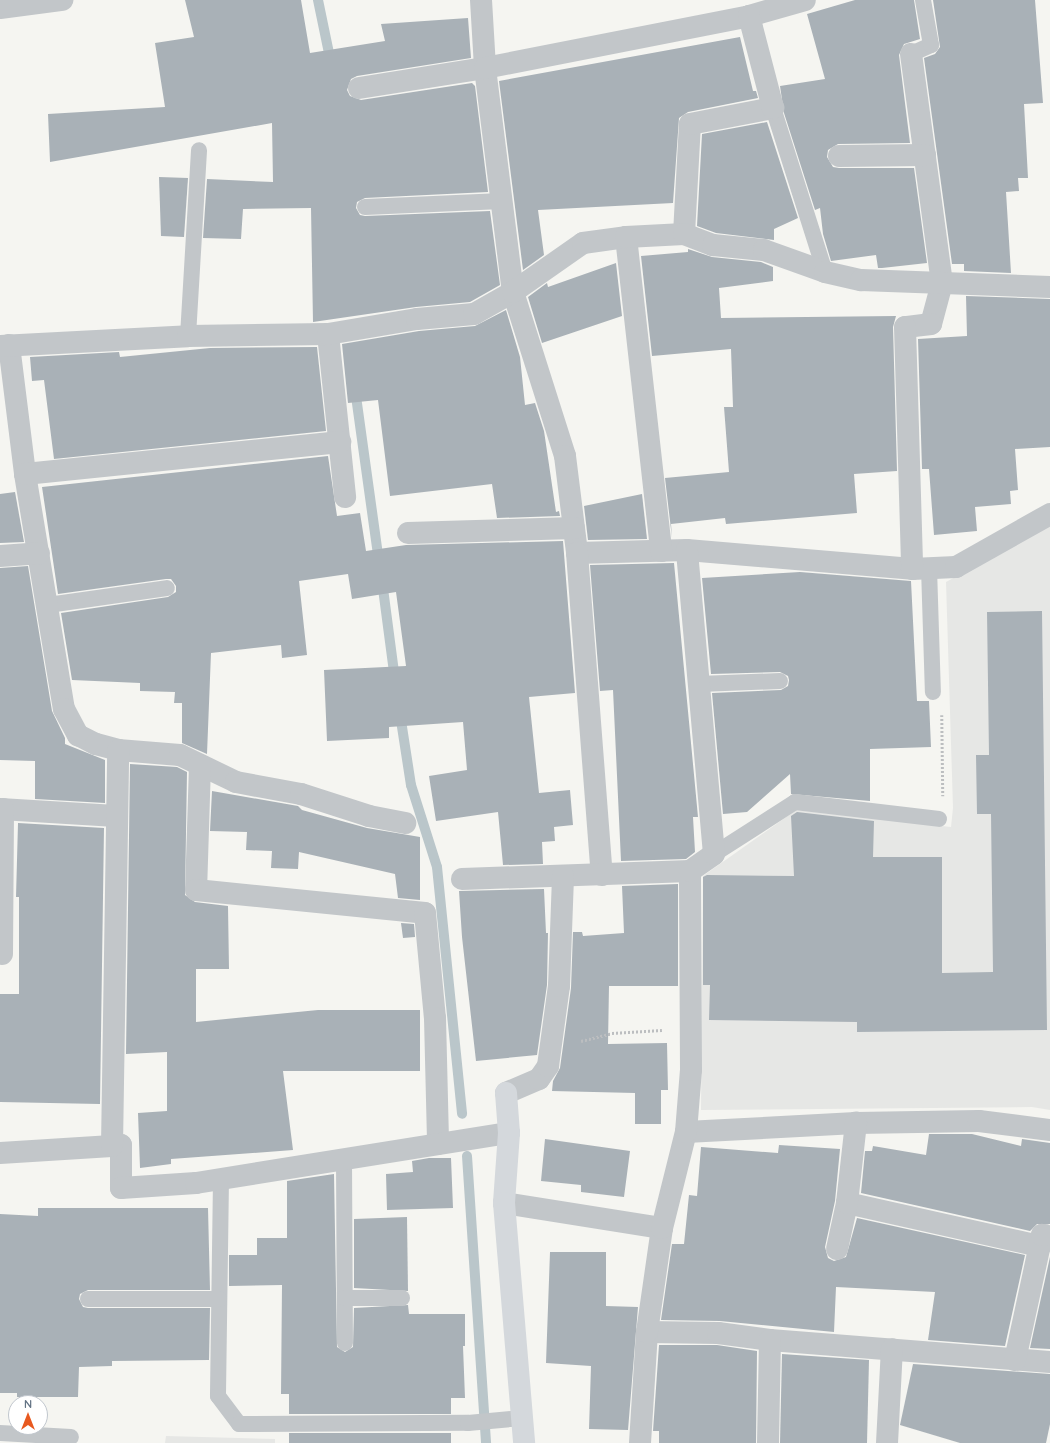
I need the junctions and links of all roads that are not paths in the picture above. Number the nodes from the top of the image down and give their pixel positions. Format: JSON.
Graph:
{"nodes":[{"id":1,"x":62,"y":0,"type":"edge"},
{"id":2,"x":481,"y":0,"type":"edge"},
{"id":3,"x":805,"y":0,"type":"edge"},
{"id":4,"x":923,"y":0,"type":"edge"},
{"id":5,"x":0,"y":8,"type":"edge"},
{"id":6,"x":749,"y":16,"type":"junction"},
{"id":7,"x":911,"y":54,"type":"joint"},
{"id":8,"x":485,"y":68,"type":"junction"},
{"id":9,"x":359,"y":88,"type":"dead end"},
{"id":10,"x":772,"y":108,"type":"junction"},
{"id":11,"x":199,"y":150,"type":"dead end"},
{"id":12,"x":925,"y":155,"type":"junction"},
{"id":13,"x":839,"y":156,"type":"dead end"},
{"id":14,"x":502,"y":201,"type":"junction"},
{"id":15,"x":365,"y":207,"type":"dead end"},
{"id":16,"x":684,"y":234,"type":"junction"},
{"id":17,"x":626,"y":237,"type":"junction"},
{"id":18,"x":825,"y":272,"type":"junction"},
{"id":19,"x":942,"y":283,"type":"junction"},
{"id":20,"x":1050,"y":287,"type":"edge"},
{"id":21,"x":513,"y":292,"type":"junction"},
{"id":22,"x":341,"y":332,"type":"junction"},
{"id":23,"x":188,"y":336,"type":"junction"},
{"id":24,"x":5,"y":346,"type":"edge"},
{"id":25,"x":340,"y":442,"type":"junction"},
{"id":26,"x":25,"y":474,"type":"junction"},
{"id":27,"x":345,"y":497,"type":"dead end"},
{"id":28,"x":1050,"y":514,"type":"edge"},
{"id":29,"x":574,"y":528,"type":"junction"},
{"id":30,"x":408,"y":533,"type":"dead end"},
{"id":31,"x":687,"y":550,"type":"junction"},
{"id":32,"x":661,"y":551,"type":"junction"},
{"id":33,"x":39,"y":553,"type":"junction"},
{"id":34,"x":577,"y":553,"type":"junction"},
{"id":35,"x":0,"y":556,"type":"edge"},
{"id":36,"x":921,"y":568,"type":"junction"},
{"id":37,"x":167,"y":588,"type":"dead end"},
{"id":38,"x":48,"y":605,"type":"junction"},
{"id":39,"x":780,"y":680,"type":"dead end"},
{"id":40,"x":699,"y":684,"type":"junction"},
{"id":41,"x":933,"y":692,"type":"road end"},
{"id":42,"x":118,"y":750,"type":"junction"},
{"id":43,"x":200,"y":765,"type":"junction"},
{"id":44,"x":2,"y":809,"type":"edge"},
{"id":45,"x":116,"y":816,"type":"junction"},
{"id":46,"x":938,"y":819,"type":"road end"},
{"id":47,"x":405,"y":823,"type":"dead end"},
{"id":48,"x":714,"y":854,"type":"junction"},
{"id":49,"x":690,"y":871,"type":"junction"},
{"id":50,"x":602,"y":875,"type":"junction"},
{"id":51,"x":563,"y":876,"type":"junction"},
{"id":52,"x":462,"y":879,"type":"dead end"},
{"id":53,"x":2,"y":954,"type":"dead end"},
{"id":54,"x":856,"y":1123,"type":"junction"},
{"id":55,"x":1050,"y":1130,"type":"edge"},
{"id":56,"x":686,"y":1132,"type":"junction"},
{"id":57,"x":510,"y":1133,"type":"junction"},
{"id":58,"x":438,"y":1144,"type":"junction"},
{"id":59,"x":112,"y":1146,"type":"junction"},
{"id":60,"x":0,"y":1153,"type":"edge"},
{"id":61,"x":344,"y":1160,"type":"junction"},
{"id":62,"x":221,"y":1179,"type":"junction"},
{"id":63,"x":504,"y":1203,"type":"junction"},
{"id":64,"x":847,"y":1203,"type":"junction"},
{"id":65,"x":662,"y":1228,"type":"junction"},
{"id":66,"x":1045,"y":1241,"type":"edge"},
{"id":67,"x":837,"y":1250,"type":"dead end"},
{"id":68,"x":345,"y":1298,"type":"junction"},
{"id":69,"x":402,"y":1298,"type":"dead end"},
{"id":70,"x":88,"y":1299,"type":"dead end"},
{"id":71,"x":220,"y":1299,"type":"junction"},
{"id":72,"x":647,"y":1332,"type":"junction"},
{"id":73,"x":770,"y":1340,"type":"junction"},
{"id":74,"x":345,"y":1342,"type":"dead end"},
{"id":75,"x":892,"y":1349,"type":"junction"},
{"id":76,"x":1015,"y":1360,"type":"junction"},
{"id":77,"x":1050,"y":1362,"type":"edge"},
{"id":78,"x":522,"y":1418,"type":"junction"},
{"id":79,"x":3,"y":1437,"type":"edge"},
{"id":80,"x":71,"y":1437,"type":"dead end"},
{"id":81,"x":524,"y":1443,"type":"edge"},
{"id":82,"x":640,"y":1443,"type":"edge"},
{"id":83,"x":768,"y":1443,"type":"edge"},
{"id":84,"x":887,"y":1443,"type":"edge"}],
"edges":[{"from":1,"to":5,"type":"street"},
{"from":2,"to":8,"type":"street"},
{"from":3,"to":6,"type":"street"},
{"from":4,"to":7,"type":"lane"},
{"from":6,"to":8,"type":"street"},
{"from":6,"to":10,"type":"street"},
{"from":7,"to":12,"type":"street"},
{"from":8,"to":9,"type":"street"},
{"from":8,"to":14,"type":"street"},
{"from":10,"to":16,"type":"street"},
{"from":10,"to":18,"type":"lane"},
{"from":11,"to":23,"type":"lane"},
{"from":12,"to":13,"type":"street"},
{"from":12,"to":19,"type":"street"},
{"from":14,"to":15,"type":"lane"},
{"from":14,"to":21,"type":"street"},
{"from":16,"to":17,"type":"street"},
{"from":16,"to":18,"type":"street"},
{"from":17,"to":21,"type":"street"},
{"from":17,"to":32,"type":"street"},
{"from":18,"to":19,"type":"street"},
{"from":19,"to":20,"type":"street"},
{"from":19,"to":36,"type":"street"},
{"from":21,"to":22,"type":"street"},
{"from":21,"to":29,"type":"street"},
{"from":22,"to":23,"type":"street"},
{"from":22,"to":25,"type":"street"},
{"from":23,"to":24,"type":"street"},
{"from":24,"to":26,"type":"street"},
{"from":25,"to":26,"type":"street"},
{"from":25,"to":27,"type":"street"},
{"from":26,"to":33,"type":"street"},
{"from":28,"to":36,"type":"street"},
{"from":29,"to":30,"type":"street"},
{"from":29,"to":34,"type":"street"},
{"from":31,"to":32,"type":"street"},
{"from":31,"to":36,"type":"street"},
{"from":31,"to":40,"type":"street"},
{"from":32,"to":34,"type":"street"},
{"from":33,"to":35,"type":"street"},
{"from":33,"to":38,"type":"street"},
{"from":34,"to":50,"type":"street"},
{"from":36,"to":41,"type":"lane"},
{"from":37,"to":38,"type":"lane"},
{"from":38,"to":42,"type":"street"},
{"from":39,"to":40,"type":"lane"},
{"from":40,"to":48,"type":"street"},
{"from":42,"to":43,"type":"street"},
{"from":42,"to":45,"type":"street"},
{"from":43,"to":47,"type":"street"},
{"from":43,"to":58,"type":"street"},
{"from":44,"to":45,"type":"street"},
{"from":44,"to":53,"type":"street"},
{"from":45,"to":59,"type":"street"},
{"from":46,"to":48,"type":"lane"},
{"from":48,"to":49,"type":"street"},
{"from":49,"to":50,"type":"street"},
{"from":49,"to":56,"type":"street"},
{"from":50,"to":51,"type":"street"},
{"from":51,"to":52,"type":"street"},
{"from":51,"to":57,"type":"street"},
{"from":54,"to":55,"type":"street"},
{"from":54,"to":56,"type":"street"},
{"from":54,"to":64,"type":"street"},
{"from":56,"to":65,"type":"street"},
{"from":57,"to":58,"type":"street"},
{"from":57,"to":63,"type":"street"},
{"from":58,"to":61,"type":"street"},
{"from":59,"to":60,"type":"street"},
{"from":59,"to":62,"type":"street"},
{"from":61,"to":62,"type":"street"},
{"from":61,"to":68,"type":"lane"},
{"from":62,"to":71,"type":"lane"},
{"from":63,"to":65,"type":"street"},
{"from":63,"to":78,"type":"street"},
{"from":64,"to":66,"type":"street"},
{"from":64,"to":67,"type":"street"},
{"from":65,"to":72,"type":"street"},
{"from":66,"to":76,"type":"street"},
{"from":68,"to":69,"type":"lane"},
{"from":68,"to":74,"type":"lane"},
{"from":70,"to":71,"type":"lane"},
{"from":71,"to":78,"type":"lane"},
{"from":72,"to":73,"type":"street"},
{"from":72,"to":82,"type":"street"},
{"from":73,"to":75,"type":"street"},
{"from":73,"to":83,"type":"street"},
{"from":75,"to":76,"type":"street"},
{"from":75,"to":84,"type":"street"},
{"from":76,"to":77,"type":"street"},
{"from":78,"to":81,"type":"street"},
{"from":79,"to":80,"type":"lane"}]}
